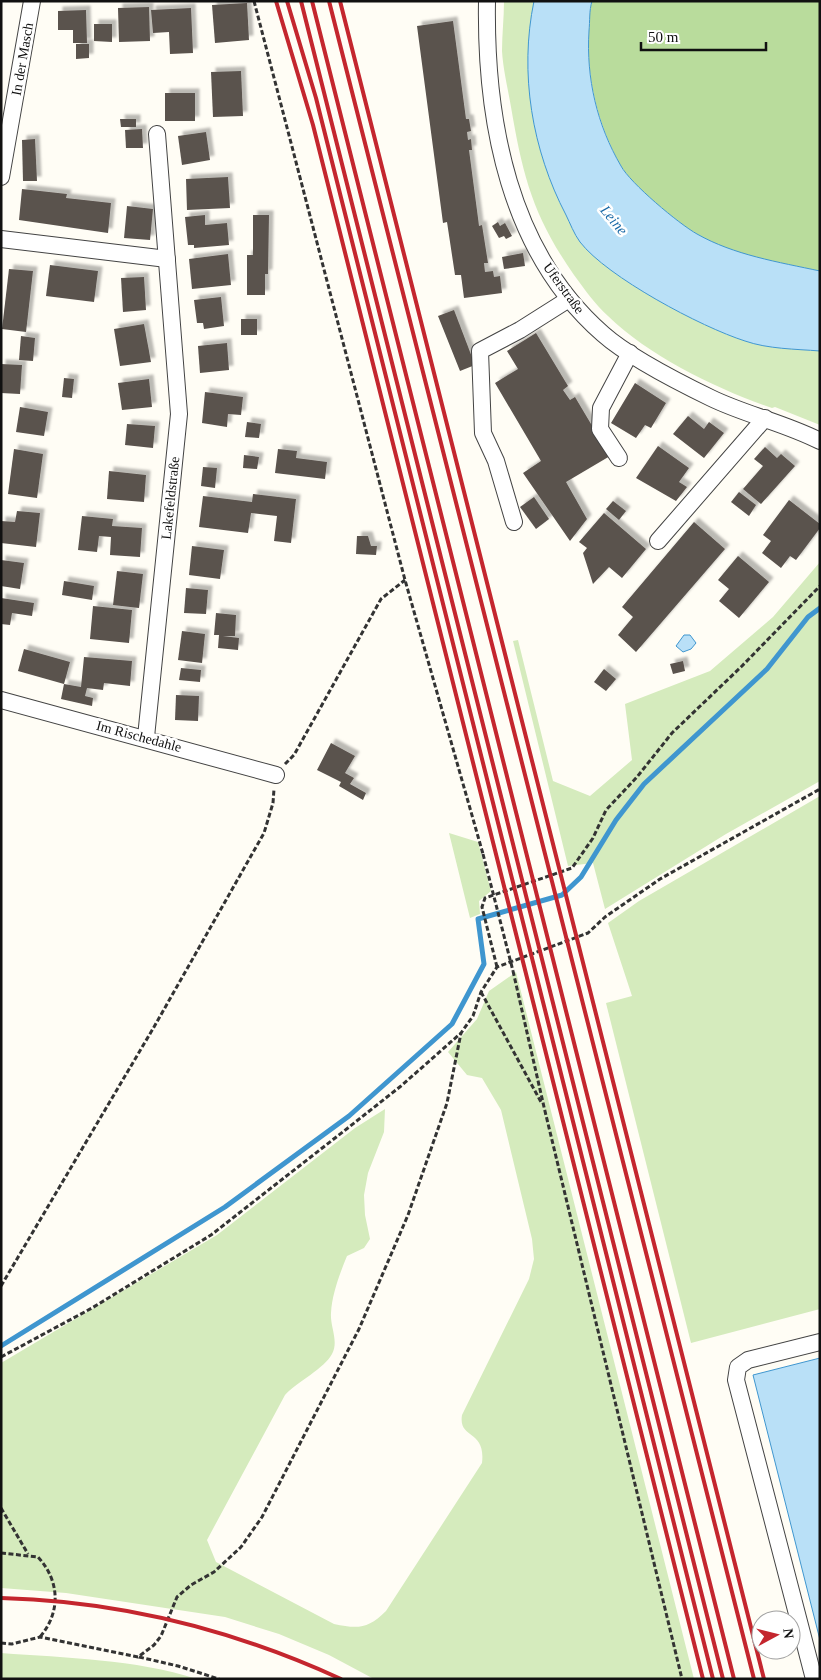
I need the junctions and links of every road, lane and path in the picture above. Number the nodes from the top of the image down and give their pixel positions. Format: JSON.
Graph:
{"nodes":[{"id":1,"x":32,"y":1,"type":"edge"},
{"id":2,"x":254,"y":1,"type":"edge"},
{"id":3,"x":487,"y":1,"type":"edge"},
{"id":4,"x":157,"y":134,"type":"dead end"},
{"id":5,"x":1,"y":176,"type":"edge"},
{"id":6,"x":1,"y":238,"type":"edge"},
{"id":7,"x":167,"y":259,"type":"junction"},
{"id":8,"x":569,"y":299,"type":"junction"},
{"id":9,"x":630,"y":352,"type":"junction"},
{"id":10,"x":765,"y":418,"type":"junction"},
{"id":11,"x":820,"y":441,"type":"edge"},
{"id":12,"x":619,"y":458,"type":"dead end"},
{"id":13,"x":514,"y":522,"type":"dead end"},
{"id":14,"x":658,"y":541,"type":"dead end"},
{"id":15,"x":405,"y":580,"type":"junction"},
{"id":16,"x":820,"y":586,"type":"edge"},
{"id":17,"x":1,"y":700,"type":"edge"},
{"id":18,"x":146,"y":737,"type":"junction"},
{"id":19,"x":276,"y":774,"type":"junction"},
{"id":20,"x":820,"y":788,"type":"edge"},
{"id":21,"x":497,"y":967,"type":"junction"},
{"id":22,"x":481,"y":992,"type":"junction"},
{"id":23,"x":461,"y":1033,"type":"junction"},
{"id":24,"x":544,"y":1107,"type":"junction"},
{"id":25,"x":1,"y":1286,"type":"edge"},
{"id":26,"x":820,"y":1342,"type":"edge"},
{"id":27,"x":1,"y":1357,"type":"edge"},
{"id":28,"x":1,"y":1508,"type":"edge"},
{"id":29,"x":1,"y":1553,"type":"edge"},
{"id":30,"x":28,"y":1554,"type":"junction"},
{"id":31,"x":40,"y":1637,"type":"junction"},
{"id":32,"x":1,"y":1643,"type":"edge"},
{"id":33,"x":138,"y":1657,"type":"junction"},
{"id":34,"x":218,"y":1679,"type":"edge"},
{"id":35,"x":682,"y":1679,"type":"edge"},
{"id":36,"x":814,"y":1679,"type":"edge"}],
"edges":[{"from":1,"to":5,"type":"street","name":"In der Masch"},
{"from":2,"to":15,"type":"path"},
{"from":3,"to":8,"type":"street","name":"Uferstraße"},
{"from":4,"to":7,"type":"street","name":"Lakefeldstraße"},
{"from":6,"to":7,"type":"street"},
{"from":7,"to":18,"type":"street","name":"Lakefeldstraße"},
{"from":8,"to":9,"type":"street","name":"Uferstraße"},
{"from":8,"to":13,"type":"street"},
{"from":9,"to":10,"type":"street","name":"Uferstraße"},
{"from":9,"to":12,"type":"street"},
{"from":10,"to":11,"type":"street","name":"Uferstraße"},
{"from":10,"to":14,"type":"street"},
{"from":15,"to":19,"type":"path"},
{"from":15,"to":24,"type":"path","bridge":true},
{"from":16,"to":21,"type":"path"},
{"from":17,"to":18,"type":"street","name":"Im Rischedahle"},
{"from":18,"to":19,"type":"street","name":"Im Rischedahle"},
{"from":19,"to":25,"type":"path"},
{"from":20,"to":21,"type":"path"},
{"from":21,"to":22,"type":"path"},
{"from":22,"to":23,"type":"path"},
{"from":22,"to":24,"type":"path"},
{"from":23,"to":27,"type":"path"},
{"from":23,"to":33,"type":"path"},
{"from":24,"to":35,"type":"path"},
{"from":26,"to":36,"type":"street"},
{"from":28,"to":30,"type":"path"},
{"from":29,"to":30,"type":"path"},
{"from":30,"to":31,"type":"path"},
{"from":31,"to":32,"type":"path"},
{"from":31,"to":33,"type":"path"},
{"from":33,"to":34,"type":"path"}]}
